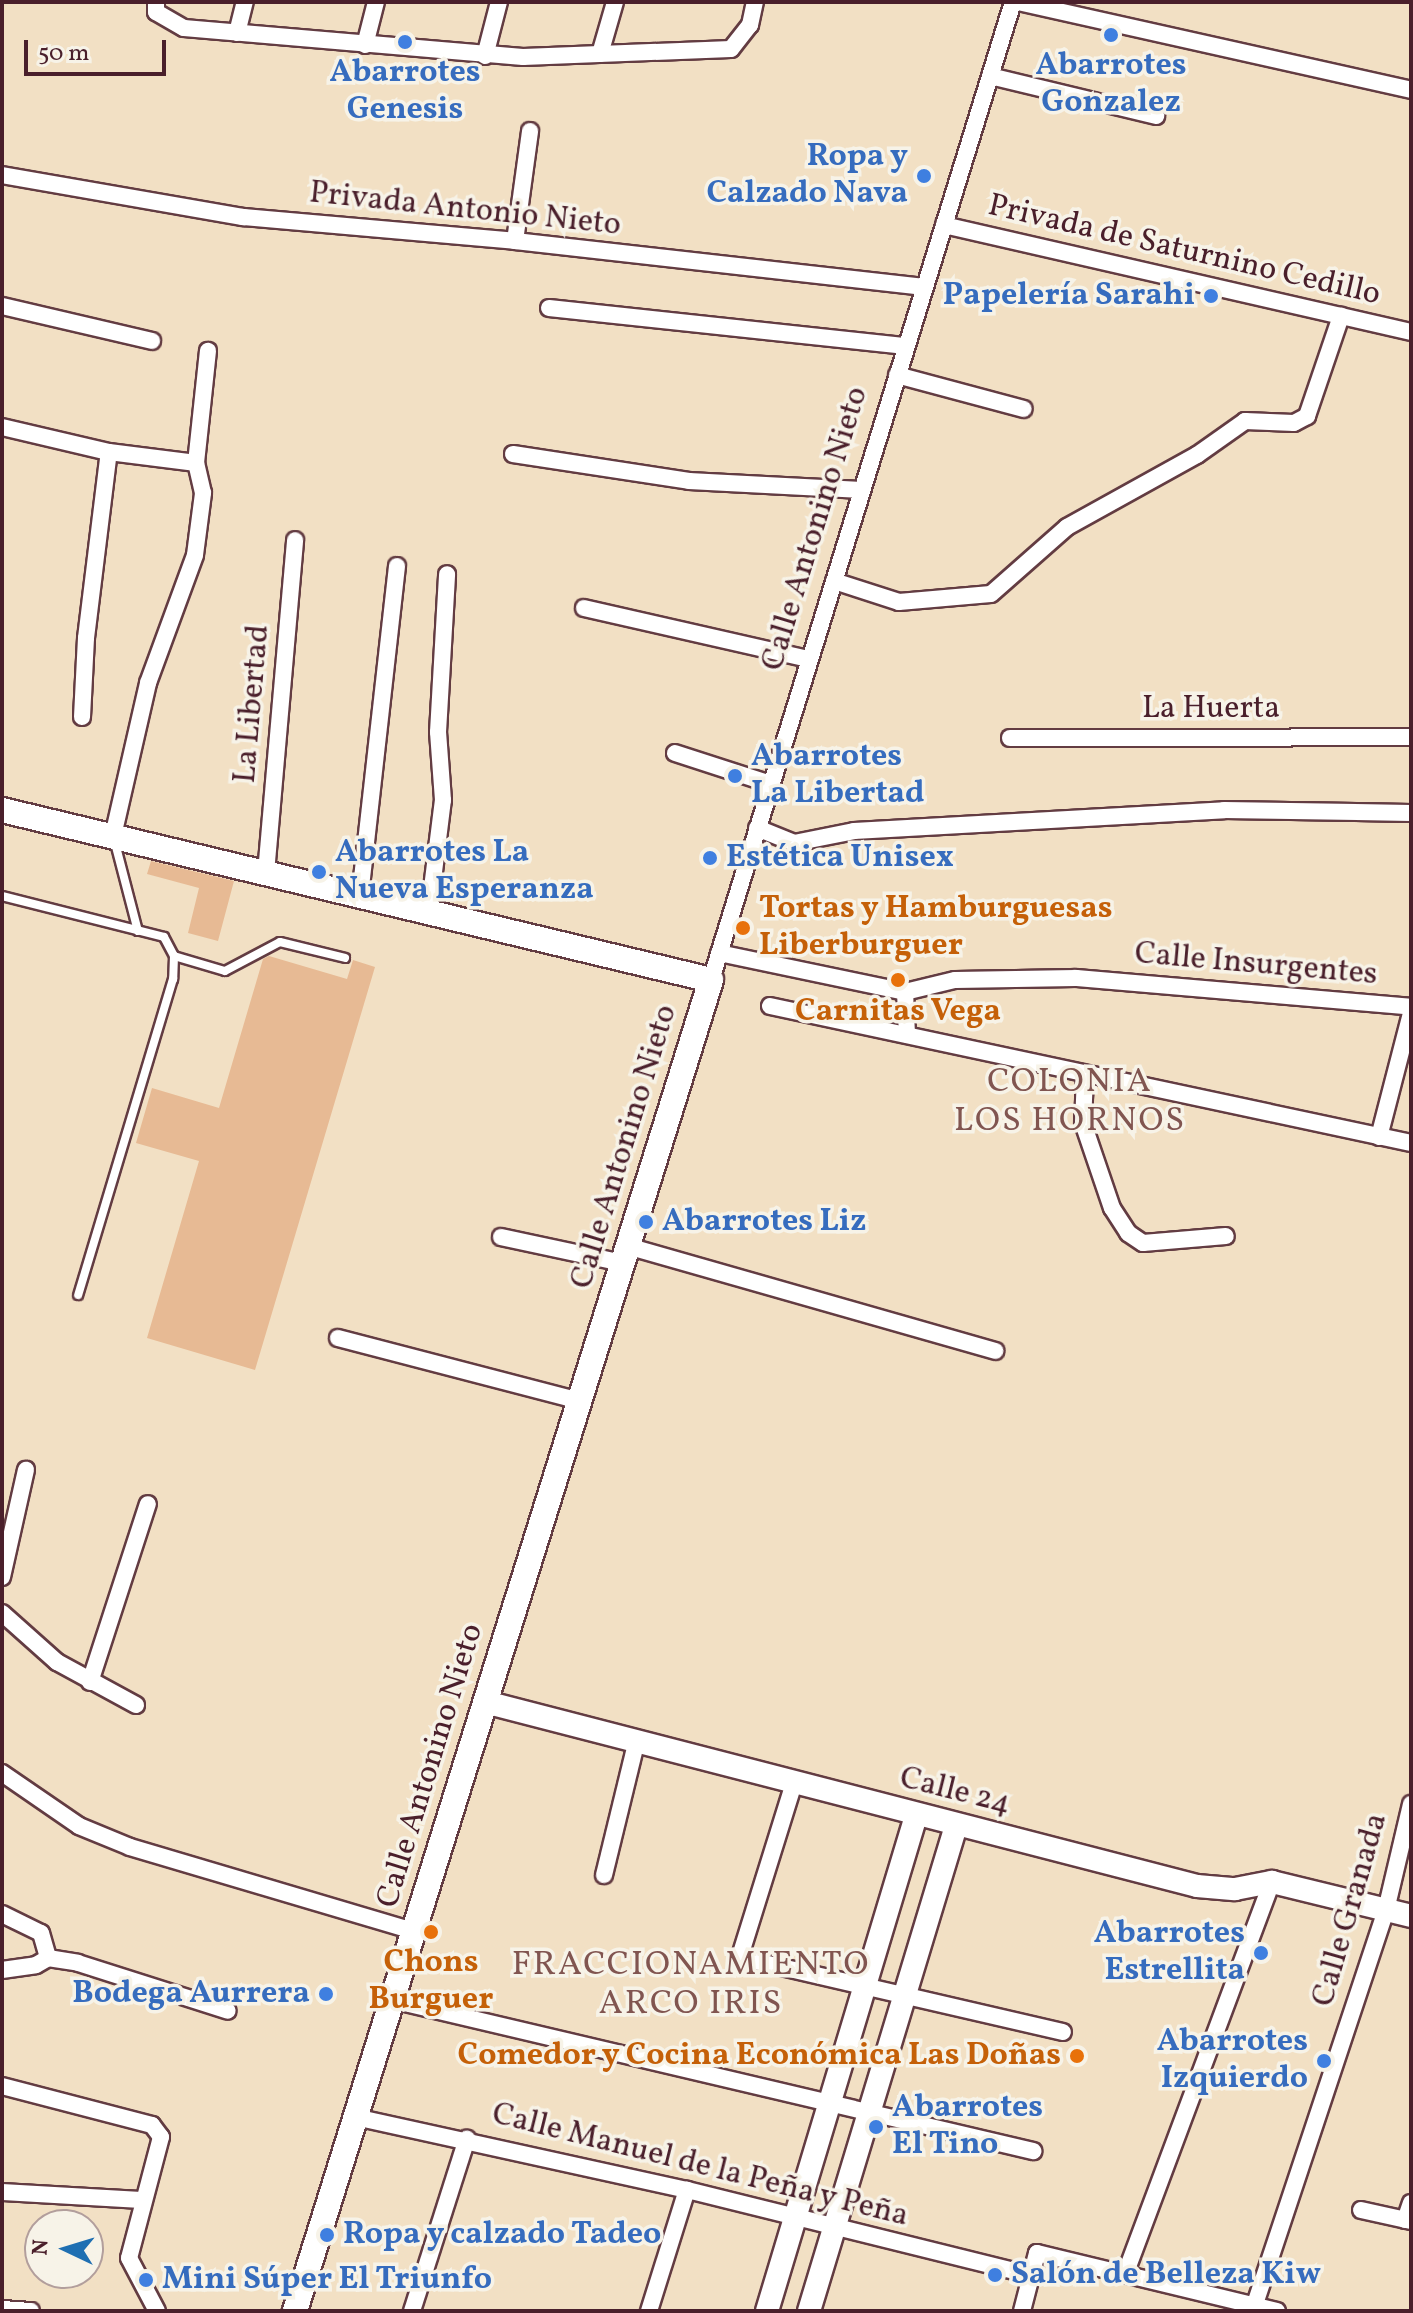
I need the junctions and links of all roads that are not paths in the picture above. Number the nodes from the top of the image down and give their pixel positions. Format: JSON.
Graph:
{"nodes":[{"id":1,"x":245,"y":2,"type":"edge"},
{"id":2,"x":376,"y":2,"type":"edge"},
{"id":3,"x":499,"y":2,"type":"edge"},
{"id":4,"x":615,"y":2,"type":"edge"},
{"id":5,"x":755,"y":2,"type":"edge"},
{"id":6,"x":1016,"y":2,"type":"edge"},
{"id":7,"x":156,"y":7,"type":"edge"},
{"id":8,"x":237,"y":33,"type":"junction"},
{"id":9,"x":365,"y":45,"type":"junction"},
{"id":10,"x":600,"y":54,"type":"junction"},
{"id":11,"x":485,"y":56,"type":"junction"},
{"id":12,"x":990,"y":76,"type":"junction"},
{"id":13,"x":1411,"y":90,"type":"edge"},
{"id":14,"x":1156,"y":116,"type":"dead end"},
{"id":15,"x":530,"y":131,"type":"dead end"},
{"id":16,"x":2,"y":175,"type":"edge"},
{"id":17,"x":944,"y":225,"type":"junction"},
{"id":18,"x":515,"y":241,"type":"junction"},
{"id":19,"x":924,"y":287,"type":"junction"},
{"id":20,"x":2,"y":306,"type":"edge"},
{"id":21,"x":549,"y":308,"type":"dead end"},
{"id":22,"x":1341,"y":316,"type":"junction"},
{"id":23,"x":1411,"y":332,"type":"edge"},
{"id":24,"x":152,"y":341,"type":"dead end"},
{"id":25,"x":906,"y":346,"type":"junction"},
{"id":26,"x":208,"y":351,"type":"dead end"},
{"id":27,"x":897,"y":375,"type":"junction"},
{"id":28,"x":1024,"y":409,"type":"dead end"},
{"id":29,"x":2,"y":427,"type":"edge"},
{"id":30,"x":109,"y":452,"type":"junction"},
{"id":31,"x":513,"y":454,"type":"dead end"},
{"id":32,"x":196,"y":463,"type":"junction"},
{"id":33,"x":862,"y":490,"type":"junction"},
{"id":34,"x":295,"y":540,"type":"dead end"},
{"id":35,"x":397,"y":566,"type":"dead end"},
{"id":36,"x":447,"y":574,"type":"dead end"},
{"id":37,"x":834,"y":581,"type":"junction"},
{"id":38,"x":584,"y":608,"type":"dead end"},
{"id":39,"x":702,"y":644,"type":"dead end"},
{"id":40,"x":808,"y":664,"type":"junction"},
{"id":41,"x":82,"y":717,"type":"dead end"},
{"id":42,"x":1411,"y":737,"type":"edge"},
{"id":43,"x":1010,"y":738,"type":"dead end"},
{"id":44,"x":675,"y":753,"type":"dead end"},
{"id":45,"x":771,"y":784,"type":"junction"},
{"id":46,"x":1411,"y":813,"type":"edge"},
{"id":47,"x":3,"y":814,"type":"edge"},
{"id":48,"x":757,"y":828,"type":"junction"},
{"id":49,"x":113,"y":836,"type":"junction"},
{"id":50,"x":266,"y":873,"type":"junction"},
{"id":51,"x":2,"y":896,"type":"edge"},
{"id":52,"x":360,"y":896,"type":"junction"},
{"id":53,"x":429,"y":912,"type":"junction"},
{"id":54,"x":138,"y":931,"type":"junction"},
{"id":55,"x":719,"y":953,"type":"junction"},
{"id":56,"x":174,"y":956,"type":"junction"},
{"id":57,"x":345,"y":958,"type":"dead end"},
{"id":58,"x":711,"y":980,"type":"junction"},
{"id":59,"x":905,"y":992,"type":"junction"},
{"id":60,"x":770,"y":1006,"type":"dead end"},
{"id":61,"x":1411,"y":1007,"type":"edge"},
{"id":62,"x":1411,"y":1013,"type":"edge"},
{"id":63,"x":907,"y":1035,"type":"junction"},
{"id":64,"x":1085,"y":1076,"type":"junction"},
{"id":65,"x":1379,"y":1137,"type":"junction"},
{"id":66,"x":1411,"y":1143,"type":"edge"},
{"id":67,"x":1226,"y":1236,"type":"dead end"},
{"id":68,"x":501,"y":1237,"type":"dead end"},
{"id":69,"x":625,"y":1254,"type":"junction"},
{"id":70,"x":78,"y":1295,"type":"dead end"},
{"id":71,"x":338,"y":1338,"type":"dead end"},
{"id":72,"x":995,"y":1351,"type":"dead end"},
{"id":73,"x":579,"y":1401,"type":"junction"},
{"id":74,"x":26,"y":1470,"type":"dead end"},
{"id":75,"x":148,"y":1504,"type":"dead end"},
{"id":76,"x":2,"y":1577,"type":"edge"},
{"id":77,"x":2,"y":1613,"type":"edge"},
{"id":78,"x":90,"y":1682,"type":"junction"},
{"id":79,"x":485,"y":1702,"type":"junction"},
{"id":80,"x":136,"y":1705,"type":"dead end"},
{"id":81,"x":636,"y":1744,"type":"junction"},
{"id":82,"x":2,"y":1773,"type":"edge"},
{"id":83,"x":794,"y":1783,"type":"junction"},
{"id":84,"x":1411,"y":1804,"type":"edge"},
{"id":85,"x":916,"y":1816,"type":"junction"},
{"id":86,"x":956,"y":1826,"type":"junction"},
{"id":87,"x":604,"y":1875,"type":"dead end"},
{"id":88,"x":1272,"y":1882,"type":"junction"},
{"id":89,"x":1386,"y":1910,"type":"junction"},
{"id":90,"x":2,"y":1914,"type":"edge"},
{"id":91,"x":1411,"y":1916,"type":"edge"},
{"id":92,"x":413,"y":1931,"type":"junction"},
{"id":93,"x":48,"y":1958,"type":"junction"},
{"id":94,"x":2,"y":1970,"type":"edge"},
{"id":95,"x":866,"y":1984,"type":"junction"},
{"id":96,"x":905,"y":1993,"type":"junction"},
{"id":97,"x":392,"y":2000,"type":"junction"},
{"id":98,"x":228,"y":2011,"type":"dead end"},
{"id":99,"x":1063,"y":2032,"type":"dead end"},
{"id":100,"x":2,"y":2086,"type":"edge"},
{"id":101,"x":830,"y":2103,"type":"junction"},
{"id":102,"x":869,"y":2112,"type":"junction"},
{"id":103,"x":355,"y":2117,"type":"junction"},
{"id":104,"x":467,"y":2139,"type":"junction"},
{"id":105,"x":1033,"y":2151,"type":"dead end"},
{"id":106,"x":687,"y":2190,"type":"junction"},
{"id":107,"x":2,"y":2192,"type":"edge"},
{"id":108,"x":142,"y":2200,"type":"junction"},
{"id":109,"x":1411,"y":2203,"type":"edge"},
{"id":110,"x":1361,"y":2210,"type":"dead end"},
{"id":111,"x":796,"y":2216,"type":"junction"},
{"id":112,"x":1408,"y":2220,"type":"edge"},
{"id":113,"x":834,"y":2227,"type":"junction"},
{"id":114,"x":1126,"y":2272,"type":"junction"},
{"id":115,"x":1030,"y":2275,"type":"junction"},
{"id":116,"x":1255,"y":2304,"type":"junction"},
{"id":117,"x":2,"y":2309,"type":"edge"},
{"id":118,"x":31,"y":2311,"type":"edge"},
{"id":119,"x":157,"y":2311,"type":"edge"},
{"id":120,"x":295,"y":2311,"type":"edge"},
{"id":121,"x":412,"y":2311,"type":"edge"},
{"id":122,"x":649,"y":2311,"type":"edge"},
{"id":123,"x":767,"y":2311,"type":"edge"},
{"id":124,"x":809,"y":2311,"type":"edge"},
{"id":125,"x":1022,"y":2311,"type":"edge"},
{"id":126,"x":1277,"y":2311,"type":"edge"}],
"edges":[{"from":1,"to":8,"type":"street"},
{"from":2,"to":9,"type":"street"},
{"from":3,"to":11,"type":"street"},
{"from":4,"to":10,"type":"street"},
{"from":5,"to":10,"type":"street"},
{"from":6,"to":12,"type":"street","name":"Calle Antonino Nieto"},
{"from":6,"to":13,"type":"street"},
{"from":7,"to":8,"type":"street"},
{"from":8,"to":9,"type":"street"},
{"from":9,"to":11,"type":"street"},
{"from":10,"to":11,"type":"street"},
{"from":12,"to":14,"type":"street"},
{"from":12,"to":17,"type":"street","name":"Calle Antonino Nieto"},
{"from":15,"to":18,"type":"street"},
{"from":16,"to":18,"type":"street","name":"Privada Antonio Nieto"},
{"from":17,"to":19,"type":"street","name":"Calle Antonino Nieto"},
{"from":17,"to":22,"type":"street","name":"Privada de Saturnino Cedillo"},
{"from":18,"to":19,"type":"street","name":"Privada Antonio Nieto"},
{"from":19,"to":25,"type":"street","name":"Calle Antonino Nieto"},
{"from":20,"to":24,"type":"street"},
{"from":21,"to":25,"type":"street"},
{"from":22,"to":23,"type":"street","name":"Privada de Saturnino Cedillo"},
{"from":22,"to":37,"type":"street"},
{"from":25,"to":27,"type":"street","name":"Calle Antonino Nieto"},
{"from":26,"to":32,"type":"street"},
{"from":27,"to":28,"type":"street"},
{"from":27,"to":33,"type":"street","name":"Calle Antonino Nieto"},
{"from":29,"to":30,"type":"street"},
{"from":30,"to":32,"type":"street"},
{"from":30,"to":41,"type":"street"},
{"from":31,"to":33,"type":"street"},
{"from":32,"to":49,"type":"street"},
{"from":33,"to":37,"type":"street","name":"Calle Antonino Nieto"},
{"from":34,"to":50,"type":"street","name":"La Libertad"},
{"from":35,"to":52,"type":"street"},
{"from":36,"to":53,"type":"street"},
{"from":37,"to":40,"type":"street","name":"Calle Antonino Nieto"},
{"from":38,"to":40,"type":"street"},
{"from":39,"to":40,"type":"street"},
{"from":40,"to":45,"type":"street","name":"Calle Antonino Nieto"},
{"from":42,"to":43,"type":"street","name":"La Huerta"},
{"from":44,"to":45,"type":"street"},
{"from":45,"to":48,"type":"street","name":"Calle Antonino Nieto"},
{"from":46,"to":48,"type":"street"},
{"from":47,"to":49,"type":"main road"},
{"from":48,"to":55,"type":"street","name":"Calle Antonino Nieto"},
{"from":49,"to":50,"type":"main road"},
{"from":49,"to":54,"type":"lane"},
{"from":50,"to":52,"type":"main road"},
{"from":51,"to":54,"type":"lane"},
{"from":52,"to":53,"type":"main road"},
{"from":53,"to":58,"type":"main road"},
{"from":54,"to":56,"type":"lane"},
{"from":55,"to":58,"type":"street","name":"Calle Antonino Nieto"},
{"from":55,"to":59,"type":"street","name":"Calle Insurgentes"},
{"from":56,"to":57,"type":"lane"},
{"from":56,"to":70,"type":"lane"},
{"from":58,"to":69,"type":"main road","name":"Calle Antonino Nieto"},
{"from":59,"to":61,"type":"street","name":"Calle Insurgentes"},
{"from":59,"to":63,"type":"street"},
{"from":60,"to":63,"type":"street"},
{"from":62,"to":65,"type":"street"},
{"from":63,"to":64,"type":"street"},
{"from":64,"to":65,"type":"street"},
{"from":64,"to":67,"type":"street"},
{"from":65,"to":66,"type":"street"},
{"from":68,"to":69,"type":"street"},
{"from":69,"to":72,"type":"street"},
{"from":69,"to":73,"type":"main road","name":"Calle Antonino Nieto"},
{"from":71,"to":73,"type":"street"},
{"from":73,"to":79,"type":"main road","name":"Calle Antonino Nieto"},
{"from":74,"to":76,"type":"street"},
{"from":75,"to":78,"type":"street"},
{"from":77,"to":78,"type":"street"},
{"from":78,"to":80,"type":"street"},
{"from":79,"to":81,"type":"street","name":"Calle 24"},
{"from":79,"to":92,"type":"main road","name":"Calle Antonino Nieto"},
{"from":81,"to":83,"type":"street","name":"Calle 24"},
{"from":81,"to":87,"type":"street"},
{"from":82,"to":92,"type":"street"},
{"from":83,"to":85,"type":"street","name":"Calle 24"},
{"from":83,"to":95,"type":"street"},
{"from":84,"to":89,"type":"street","name":"Calle Granada"},
{"from":85,"to":86,"type":"street","name":"Calle 24"},
{"from":85,"to":95,"type":"street"},
{"from":86,"to":88,"type":"street","name":"Calle 24"},
{"from":86,"to":96,"type":"street"},
{"from":88,"to":89,"type":"street","name":"Calle 24"},
{"from":88,"to":114,"type":"street"},
{"from":89,"to":91,"type":"street","name":"Calle 24"},
{"from":89,"to":116,"type":"street","name":"Calle Granada"},
{"from":90,"to":93,"type":"street"},
{"from":92,"to":97,"type":"main road","name":"Calle Antonino Nieto"},
{"from":93,"to":94,"type":"street"},
{"from":93,"to":98,"type":"street"},
{"from":95,"to":96,"type":"street"},
{"from":95,"to":101,"type":"street"},
{"from":96,"to":99,"type":"street"},
{"from":96,"to":102,"type":"street"},
{"from":97,"to":101,"type":"street"},
{"from":97,"to":103,"type":"main road","name":"Calle Antonino Nieto"},
{"from":100,"to":108,"type":"street"},
{"from":101,"to":102,"type":"street"},
{"from":101,"to":111,"type":"street"},
{"from":102,"to":105,"type":"street"},
{"from":102,"to":113,"type":"street"},
{"from":103,"to":104,"type":"street","name":"Calle Manuel de la Peña y Peña"},
{"from":103,"to":120,"type":"main road","name":"Calle Antonino Nieto"},
{"from":104,"to":106,"type":"street","name":"Calle Manuel de la Peña y Peña"},
{"from":104,"to":121,"type":"street"},
{"from":106,"to":111,"type":"street","name":"Calle Manuel de la Peña y Peña"},
{"from":106,"to":122,"type":"street"},
{"from":107,"to":108,"type":"street"},
{"from":108,"to":119,"type":"street"},
{"from":109,"to":112,"type":"street"},
{"from":110,"to":112,"type":"street"},
{"from":111,"to":113,"type":"street","name":"Calle Manuel de la Peña y Peña"},
{"from":111,"to":123,"type":"street"},
{"from":113,"to":115,"type":"street","name":"Calle Manuel de la Peña y Peña"},
{"from":113,"to":124,"type":"street"},
{"from":114,"to":115,"type":"street"},
{"from":114,"to":116,"type":"street"},
{"from":115,"to":125,"type":"street"},
{"from":116,"to":126,"type":"street"},
{"from":117,"to":118,"type":"street"}]}
